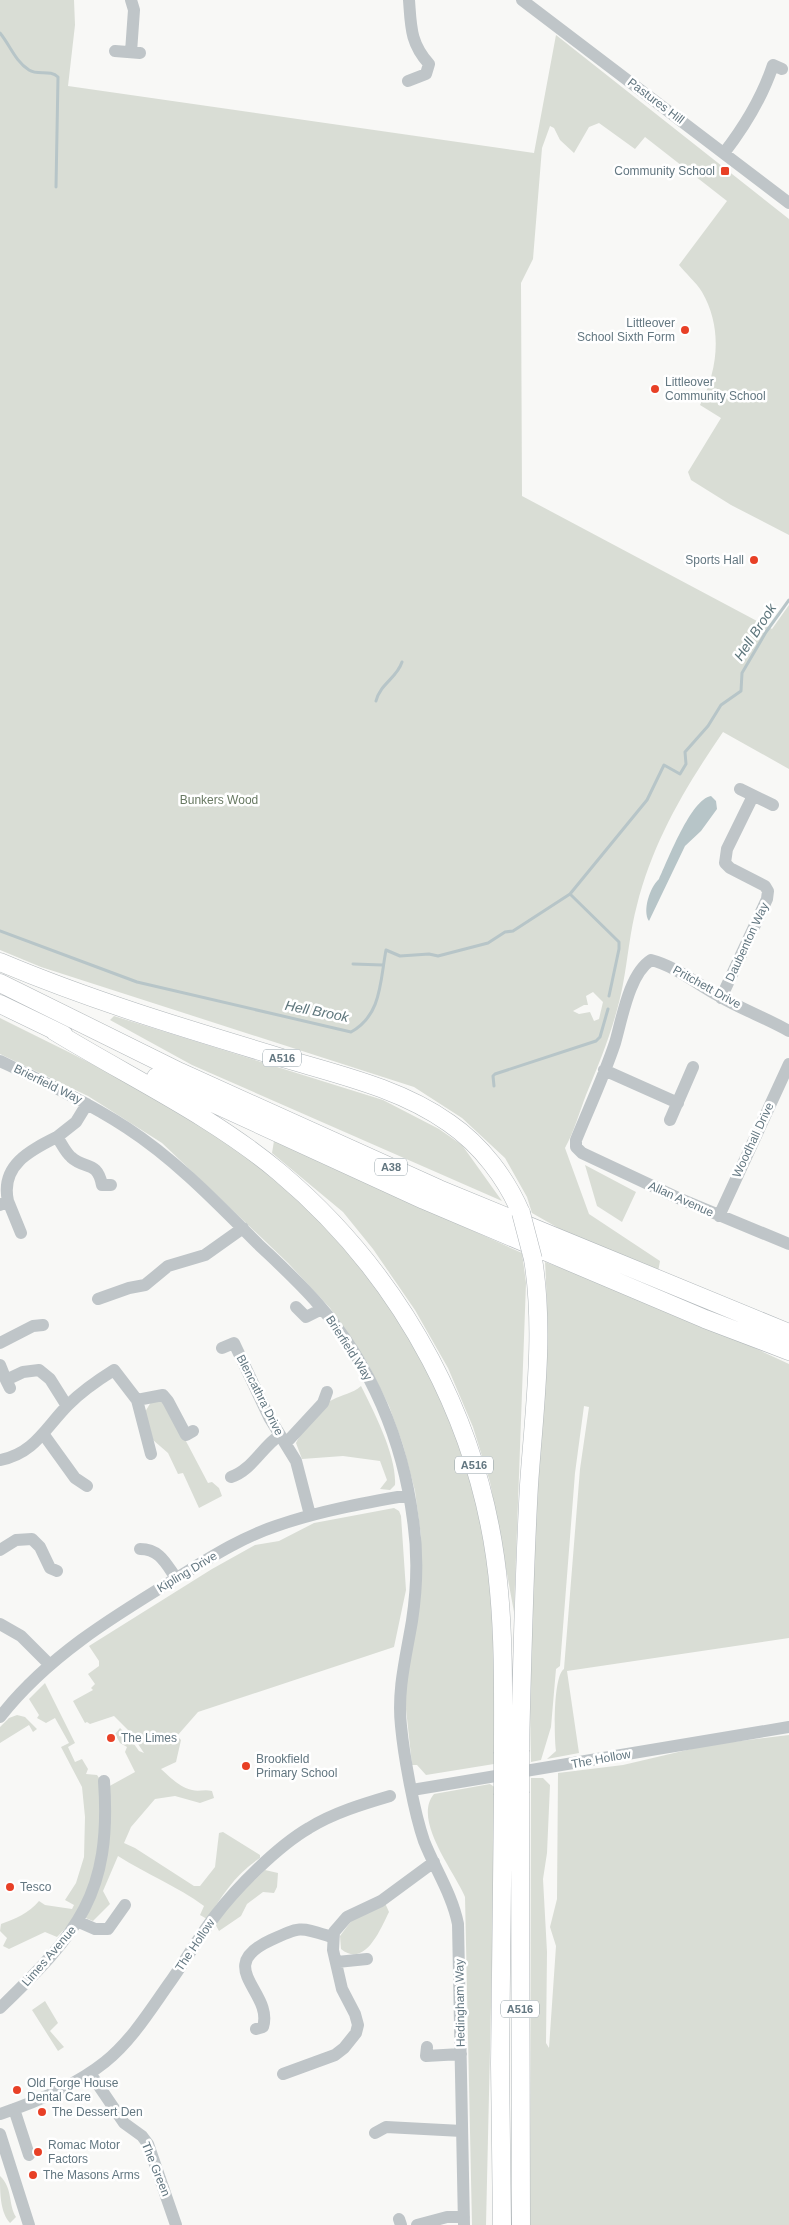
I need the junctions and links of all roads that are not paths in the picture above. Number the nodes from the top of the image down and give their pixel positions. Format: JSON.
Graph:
{"nodes":[{"id":1,"x":131,"y":0,"type":"edge"},
{"id":2,"x":409,"y":0,"type":"edge"},
{"id":3,"x":522,"y":0,"type":"edge"},
{"id":4,"x":115,"y":50,"type":"dead end"},
{"id":5,"x":782,"y":69,"type":"dead end"},
{"id":6,"x":408,"y":81,"type":"dead end"},
{"id":7,"x":724,"y":153,"type":"junction"},
{"id":8,"x":789,"y":202,"type":"edge"},
{"id":9,"x":740,"y":789,"type":"dead end"},
{"id":10,"x":753,"y":796,"type":"junction"},
{"id":11,"x":773,"y":805,"type":"dead end"},
{"id":12,"x":0,"y":962,"type":"edge"},
{"id":13,"x":0,"y":983,"type":"edge"},
{"id":14,"x":721,"y":998,"type":"junction"},
{"id":15,"x":0,"y":1004,"type":"edge"},
{"id":16,"x":54,"y":1031,"type":"junction"},
{"id":17,"x":789,"y":1031,"type":"edge"},
{"id":18,"x":0,"y":1061,"type":"edge"},
{"id":19,"x":789,"y":1064,"type":"edge"},
{"id":20,"x":693,"y":1066,"type":"dead end"},
{"id":21,"x":604,"y":1070,"type":"junction"},
{"id":22,"x":678,"y":1103,"type":"junction"},
{"id":23,"x":87,"y":1104,"type":"junction"},
{"id":24,"x":670,"y":1120,"type":"dead end"},
{"id":25,"x":58,"y":1137,"type":"junction"},
{"id":26,"x":111,"y":1185,"type":"dead end"},
{"id":27,"x":4,"y":1203,"type":"edge"},
{"id":28,"x":719,"y":1216,"type":"junction"},
{"id":29,"x":243,"y":1228,"type":"junction"},
{"id":30,"x":21,"y":1233,"type":"dead end"},
{"id":31,"x":789,"y":1244,"type":"edge"},
{"id":32,"x":98,"y":1299,"type":"dead end"},
{"id":33,"x":296,"y":1307,"type":"dead end"},
{"id":34,"x":322,"y":1309,"type":"junction"},
{"id":35,"x":43,"y":1325,"type":"dead end"},
{"id":36,"x":789,"y":1333,"type":"edge"},
{"id":37,"x":0,"y":1343,"type":"edge"},
{"id":38,"x":222,"y":1348,"type":"dead end"},
{"id":39,"x":789,"y":1351,"type":"edge"},
{"id":40,"x":0,"y":1365,"type":"edge"},
{"id":41,"x":327,"y":1392,"type":"dead end"},
{"id":42,"x":137,"y":1400,"type":"junction"},
{"id":43,"x":67,"y":1406,"type":"junction"},
{"id":44,"x":193,"y":1431,"type":"dead end"},
{"id":45,"x":44,"y":1435,"type":"junction"},
{"id":46,"x":283,"y":1439,"type":"junction"},
{"id":47,"x":151,"y":1454,"type":"dead end"},
{"id":48,"x":0,"y":1460,"type":"edge"},
{"id":49,"x":231,"y":1477,"type":"dead end"},
{"id":50,"x":87,"y":1486,"type":"dead end"},
{"id":51,"x":410,"y":1495,"type":"junction"},
{"id":52,"x":310,"y":1515,"type":"junction"},
{"id":53,"x":140,"y":1549,"type":"dead end"},
{"id":54,"x":0,"y":1550,"type":"edge"},
{"id":55,"x":58,"y":1571,"type":"dead end"},
{"id":56,"x":176,"y":1578,"type":"junction"},
{"id":57,"x":1,"y":1627,"type":"edge"},
{"id":58,"x":50,"y":1664,"type":"junction"},
{"id":59,"x":0,"y":1717,"type":"edge"},
{"id":60,"x":789,"y":1727,"type":"edge"},
{"id":61,"x":512,"y":1751,"type":"junction"},
{"id":62,"x":104,"y":1781,"type":"dead end"},
{"id":63,"x":412,"y":1790,"type":"junction"},
{"id":64,"x":512,"y":1794,"type":"junction"},
{"id":65,"x":390,"y":1796,"type":"dead end"},
{"id":66,"x":434,"y":1862,"type":"junction"},
{"id":67,"x":125,"y":1905,"type":"dead end"},
{"id":68,"x":79,"y":1922,"type":"junction"},
{"id":69,"x":332,"y":1937,"type":"junction"},
{"id":70,"x":368,"y":1959,"type":"dead end"},
{"id":71,"x":337,"y":1962,"type":"junction"},
{"id":72,"x":0,"y":2008,"type":"edge"},
{"id":73,"x":256,"y":2029,"type":"dead end"},
{"id":74,"x":427,"y":2047,"type":"dead end"},
{"id":75,"x":462,"y":2054,"type":"junction"},
{"id":76,"x":90,"y":2073,"type":"junction"},
{"id":77,"x":283,"y":2074,"type":"dead end"},
{"id":78,"x":14,"y":2109,"type":"junction"},
{"id":79,"x":0,"y":2114,"type":"edge"},
{"id":80,"x":381,"y":2127,"type":"dead end"},
{"id":81,"x":462,"y":2131,"type":"junction"},
{"id":82,"x":0,"y":2134,"type":"edge"},
{"id":83,"x":501,"y":2142,"type":"junction"},
{"id":84,"x":29,"y":2155,"type":"dead end"},
{"id":85,"x":464,"y":2221,"type":"edge"},
{"id":86,"x":29,"y":2225,"type":"edge"},
{"id":87,"x":176,"y":2225,"type":"edge"},
{"id":88,"x":417,"y":2225,"type":"edge"},
{"id":89,"x":492,"y":2225,"type":"edge"},
{"id":90,"x":502,"y":2225,"type":"edge"},
{"id":91,"x":521,"y":2225,"type":"edge"}],
"edges":[{"from":1,"to":4,"type":"street"},
{"from":2,"to":6,"type":"street"},
{"from":3,"to":7,"type":"street","name":"Pastures Hill"},
{"from":5,"to":7,"type":"street"},
{"from":7,"to":8,"type":"street","name":"Pastures Hill"},
{"from":9,"to":10,"type":"street"},
{"from":10,"to":11,"type":"street"},
{"from":10,"to":14,"type":"street","name":"Daubenton Way"},
{"from":12,"to":61,"type":"highway","number":"A516","bridge":true},
{"from":13,"to":36,"type":"highway","number":"A38"},
{"from":14,"to":17,"type":"street","name":"Pritchett Drive"},
{"from":14,"to":21,"type":"street","name":"Pritchett Drive"},
{"from":15,"to":16,"type":"highway","number":"A38"},
{"from":16,"to":39,"type":"highway","number":"A38"},
{"from":16,"to":61,"type":"highway","number":"A516"},
{"from":18,"to":23,"type":"street","name":"Brierfield Way"},
{"from":19,"to":28,"type":"street","name":"Woodhall Drive"},
{"from":20,"to":22,"type":"street"},
{"from":21,"to":22,"type":"street"},
{"from":21,"to":28,"type":"street","name":"Allan Avenue"},
{"from":22,"to":24,"type":"street"},
{"from":23,"to":25,"type":"street"},
{"from":23,"to":29,"type":"street","name":"Brierfield Way"},
{"from":25,"to":26,"type":"street"},
{"from":25,"to":27,"type":"street"},
{"from":27,"to":30,"type":"street"},
{"from":28,"to":31,"type":"street","name":"Allan Avenue"},
{"from":29,"to":32,"type":"street"},
{"from":29,"to":34,"type":"street","name":"Brierfield Way"},
{"from":33,"to":34,"type":"street"},
{"from":34,"to":51,"type":"street","name":"Brierfield Way"},
{"from":35,"to":37,"type":"street"},
{"from":38,"to":46,"type":"street","name":"Blencathra Drive"},
{"from":40,"to":43,"type":"street"},
{"from":41,"to":46,"type":"street"},
{"from":42,"to":43,"type":"street"},
{"from":42,"to":44,"type":"street"},
{"from":42,"to":47,"type":"street"},
{"from":43,"to":45,"type":"street"},
{"from":45,"to":48,"type":"street"},
{"from":45,"to":50,"type":"street"},
{"from":46,"to":49,"type":"street"},
{"from":46,"to":52,"type":"street","name":"Blencathra Drive"},
{"from":51,"to":52,"type":"street","name":"Kipling Drive"},
{"from":51,"to":63,"type":"street","name":"Brierfield Way"},
{"from":52,"to":56,"type":"street","name":"Kipling Drive"},
{"from":53,"to":56,"type":"street"},
{"from":54,"to":55,"type":"street"},
{"from":56,"to":58,"type":"street","name":"Kipling Drive"},
{"from":57,"to":58,"type":"street"},
{"from":58,"to":59,"type":"street","name":"Kipling Drive"},
{"from":60,"to":63,"type":"street","name":"The Hollow"},
{"from":61,"to":64,"type":"highway","number":"A516","bridge":true},
{"from":62,"to":68,"type":"street","name":"Limes Avenue"},
{"from":63,"to":66,"type":"street","name":"Hedingham Way"},
{"from":64,"to":83,"type":"highway","number":"A516"},
{"from":64,"to":91,"type":"highway","number":"A516"},
{"from":65,"to":76,"type":"street","name":"The Hollow"},
{"from":66,"to":69,"type":"street"},
{"from":66,"to":75,"type":"street","name":"Hedingham Way"},
{"from":67,"to":68,"type":"street"},
{"from":68,"to":72,"type":"street","name":"Limes Avenue"},
{"from":69,"to":71,"type":"street"},
{"from":69,"to":73,"type":"street"},
{"from":70,"to":71,"type":"street"},
{"from":71,"to":77,"type":"street"},
{"from":74,"to":75,"type":"street"},
{"from":75,"to":81,"type":"street","name":"Hedingham Way"},
{"from":76,"to":78,"type":"street","name":"The Hollow"},
{"from":76,"to":87,"type":"street","name":"The Green"},
{"from":78,"to":79,"type":"street","name":"The Hollow"},
{"from":78,"to":84,"type":"street"},
{"from":80,"to":81,"type":"street"},
{"from":81,"to":85,"type":"street","name":"Hedingham Way"},
{"from":82,"to":86,"type":"street"},
{"from":83,"to":89,"type":"highway"},
{"from":83,"to":90,"type":"highway","number":"A516"},
{"from":85,"to":88,"type":"street"}]}
